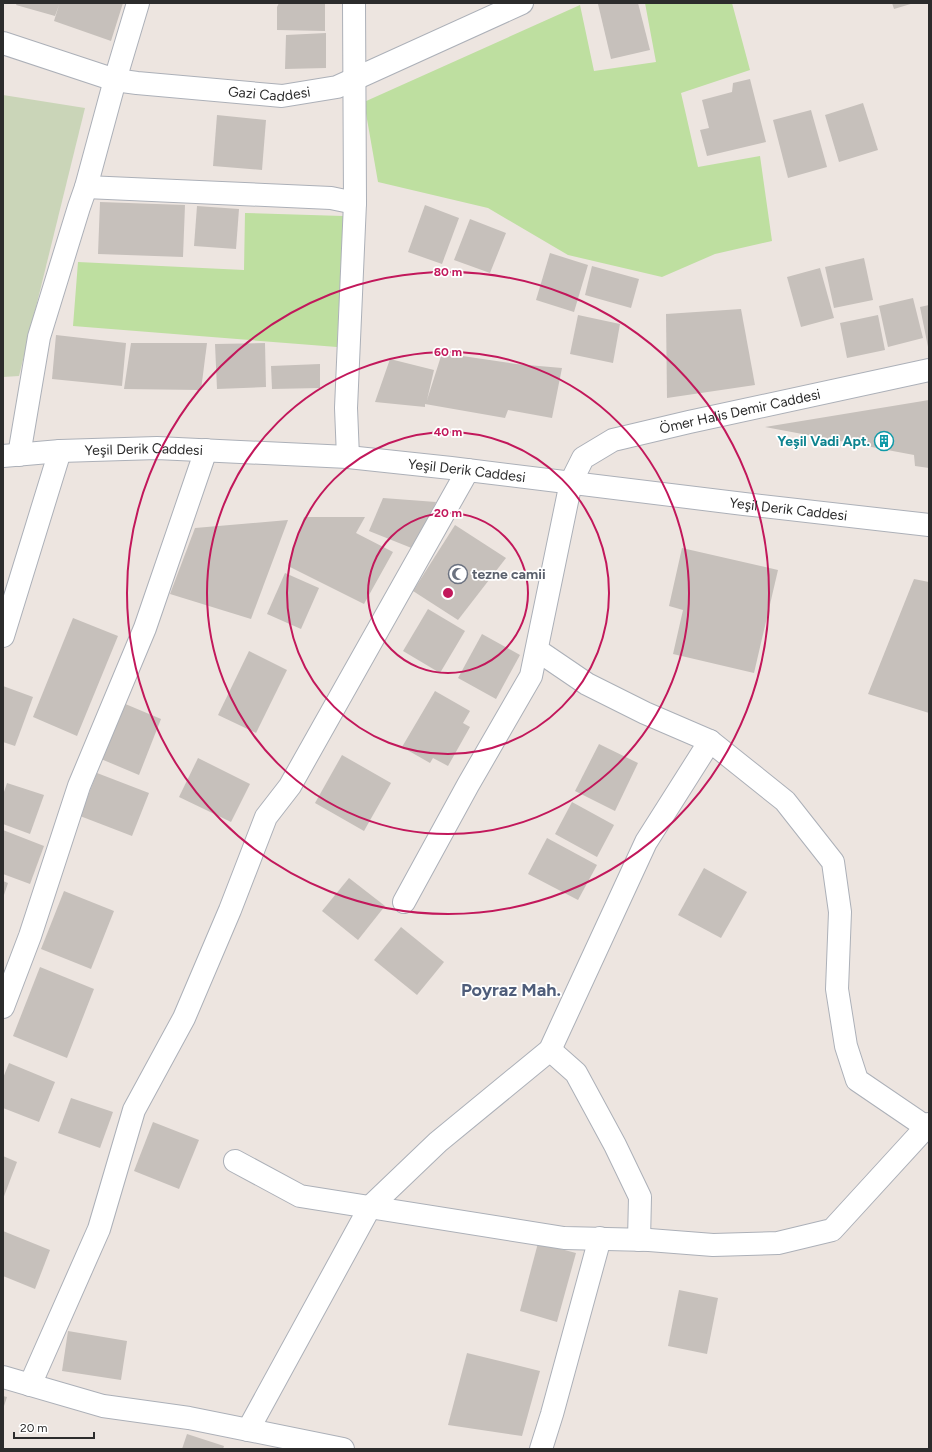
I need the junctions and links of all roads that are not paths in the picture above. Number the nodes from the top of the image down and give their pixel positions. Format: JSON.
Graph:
{"nodes":[{"id":1,"x":138,"y":3,"type":"edge"},
{"id":2,"x":354,"y":3,"type":"edge"},
{"id":3,"x":522,"y":3,"type":"edge"},
{"id":4,"x":3,"y":43,"type":"edge"},
{"id":5,"x":115,"y":80,"type":"junction"},
{"id":6,"x":354,"y":80,"type":"junction"},
{"id":7,"x":86,"y":187,"type":"junction"},
{"id":8,"x":355,"y":203,"type":"junction"},
{"id":9,"x":929,"y":370,"type":"edge"},
{"id":10,"x":206,"y":450,"type":"junction"},
{"id":11,"x":60,"y":451,"type":"junction"},
{"id":12,"x":11,"y":455,"type":"edge"},
{"id":13,"x":348,"y":457,"type":"junction"},
{"id":14,"x":468,"y":470,"type":"junction"},
{"id":15,"x":571,"y":482,"type":"junction"},
{"id":16,"x":929,"y":525,"type":"edge"},
{"id":17,"x":3,"y":636,"type":"edge"},
{"id":18,"x":537,"y":650,"type":"junction"},
{"id":19,"x":710,"y":741,"type":"junction"},
{"id":20,"x":404,"y":902,"type":"dead end"},
{"id":21,"x":3,"y":1007,"type":"edge"},
{"id":22,"x":550,"y":1050,"type":"junction"},
{"id":23,"x":927,"y":1125,"type":"edge"},
{"id":24,"x":235,"y":1161,"type":"dead end"},
{"id":25,"x":370,"y":1207,"type":"junction"},
{"id":26,"x":600,"y":1238,"type":"junction"},
{"id":27,"x":639,"y":1240,"type":"junction"},
{"id":28,"x":3,"y":1377,"type":"edge"},
{"id":29,"x":30,"y":1385,"type":"junction"},
{"id":30,"x":248,"y":1430,"type":"junction"},
{"id":31,"x":343,"y":1449,"type":"edge"},
{"id":32,"x":541,"y":1449,"type":"edge"}],
"edges":[{"from":1,"to":5,"type":"street"},
{"from":2,"to":6,"type":"street"},
{"from":3,"to":6,"type":"street","name":"Gazi Caddesi"},
{"from":4,"to":5,"type":"street","name":"Gazi Caddesi"},
{"from":5,"to":6,"type":"street","name":"Gazi Caddesi"},
{"from":5,"to":7,"type":"street"},
{"from":6,"to":8,"type":"street"},
{"from":7,"to":8,"type":"street"},
{"from":7,"to":12,"type":"street"},
{"from":8,"to":13,"type":"street"},
{"from":9,"to":15,"type":"street","name":"Ömer Halis Demir Caddesi"},
{"from":10,"to":11,"type":"street","name":"Yeşil Derik Caddesi"},
{"from":10,"to":13,"type":"street","name":"Yeşil Derik Caddesi"},
{"from":10,"to":21,"type":"street"},
{"from":11,"to":12,"type":"street","name":"Yeşil Derik Caddesi"},
{"from":11,"to":17,"type":"street"},
{"from":13,"to":14,"type":"street","name":"Yeşil Derik Caddesi"},
{"from":14,"to":15,"type":"street","name":"Yeşil Derik Caddesi"},
{"from":14,"to":29,"type":"street"},
{"from":15,"to":16,"type":"street","name":"Yeşil Derik Caddesi"},
{"from":15,"to":18,"type":"street","name":"Ömer Halis Demir Caddesi"},
{"from":18,"to":19,"type":"street"},
{"from":18,"to":20,"type":"street","name":"Ömer Halis Demir Caddesi"},
{"from":19,"to":22,"type":"street"},
{"from":19,"to":23,"type":"street"},
{"from":22,"to":25,"type":"street"},
{"from":22,"to":27,"type":"street"},
{"from":23,"to":27,"type":"street"},
{"from":24,"to":25,"type":"street"},
{"from":25,"to":26,"type":"street"},
{"from":25,"to":30,"type":"street"},
{"from":26,"to":27,"type":"street"},
{"from":26,"to":32,"type":"street"},
{"from":28,"to":29,"type":"street"},
{"from":29,"to":30,"type":"street"},
{"from":30,"to":31,"type":"street"}]}
